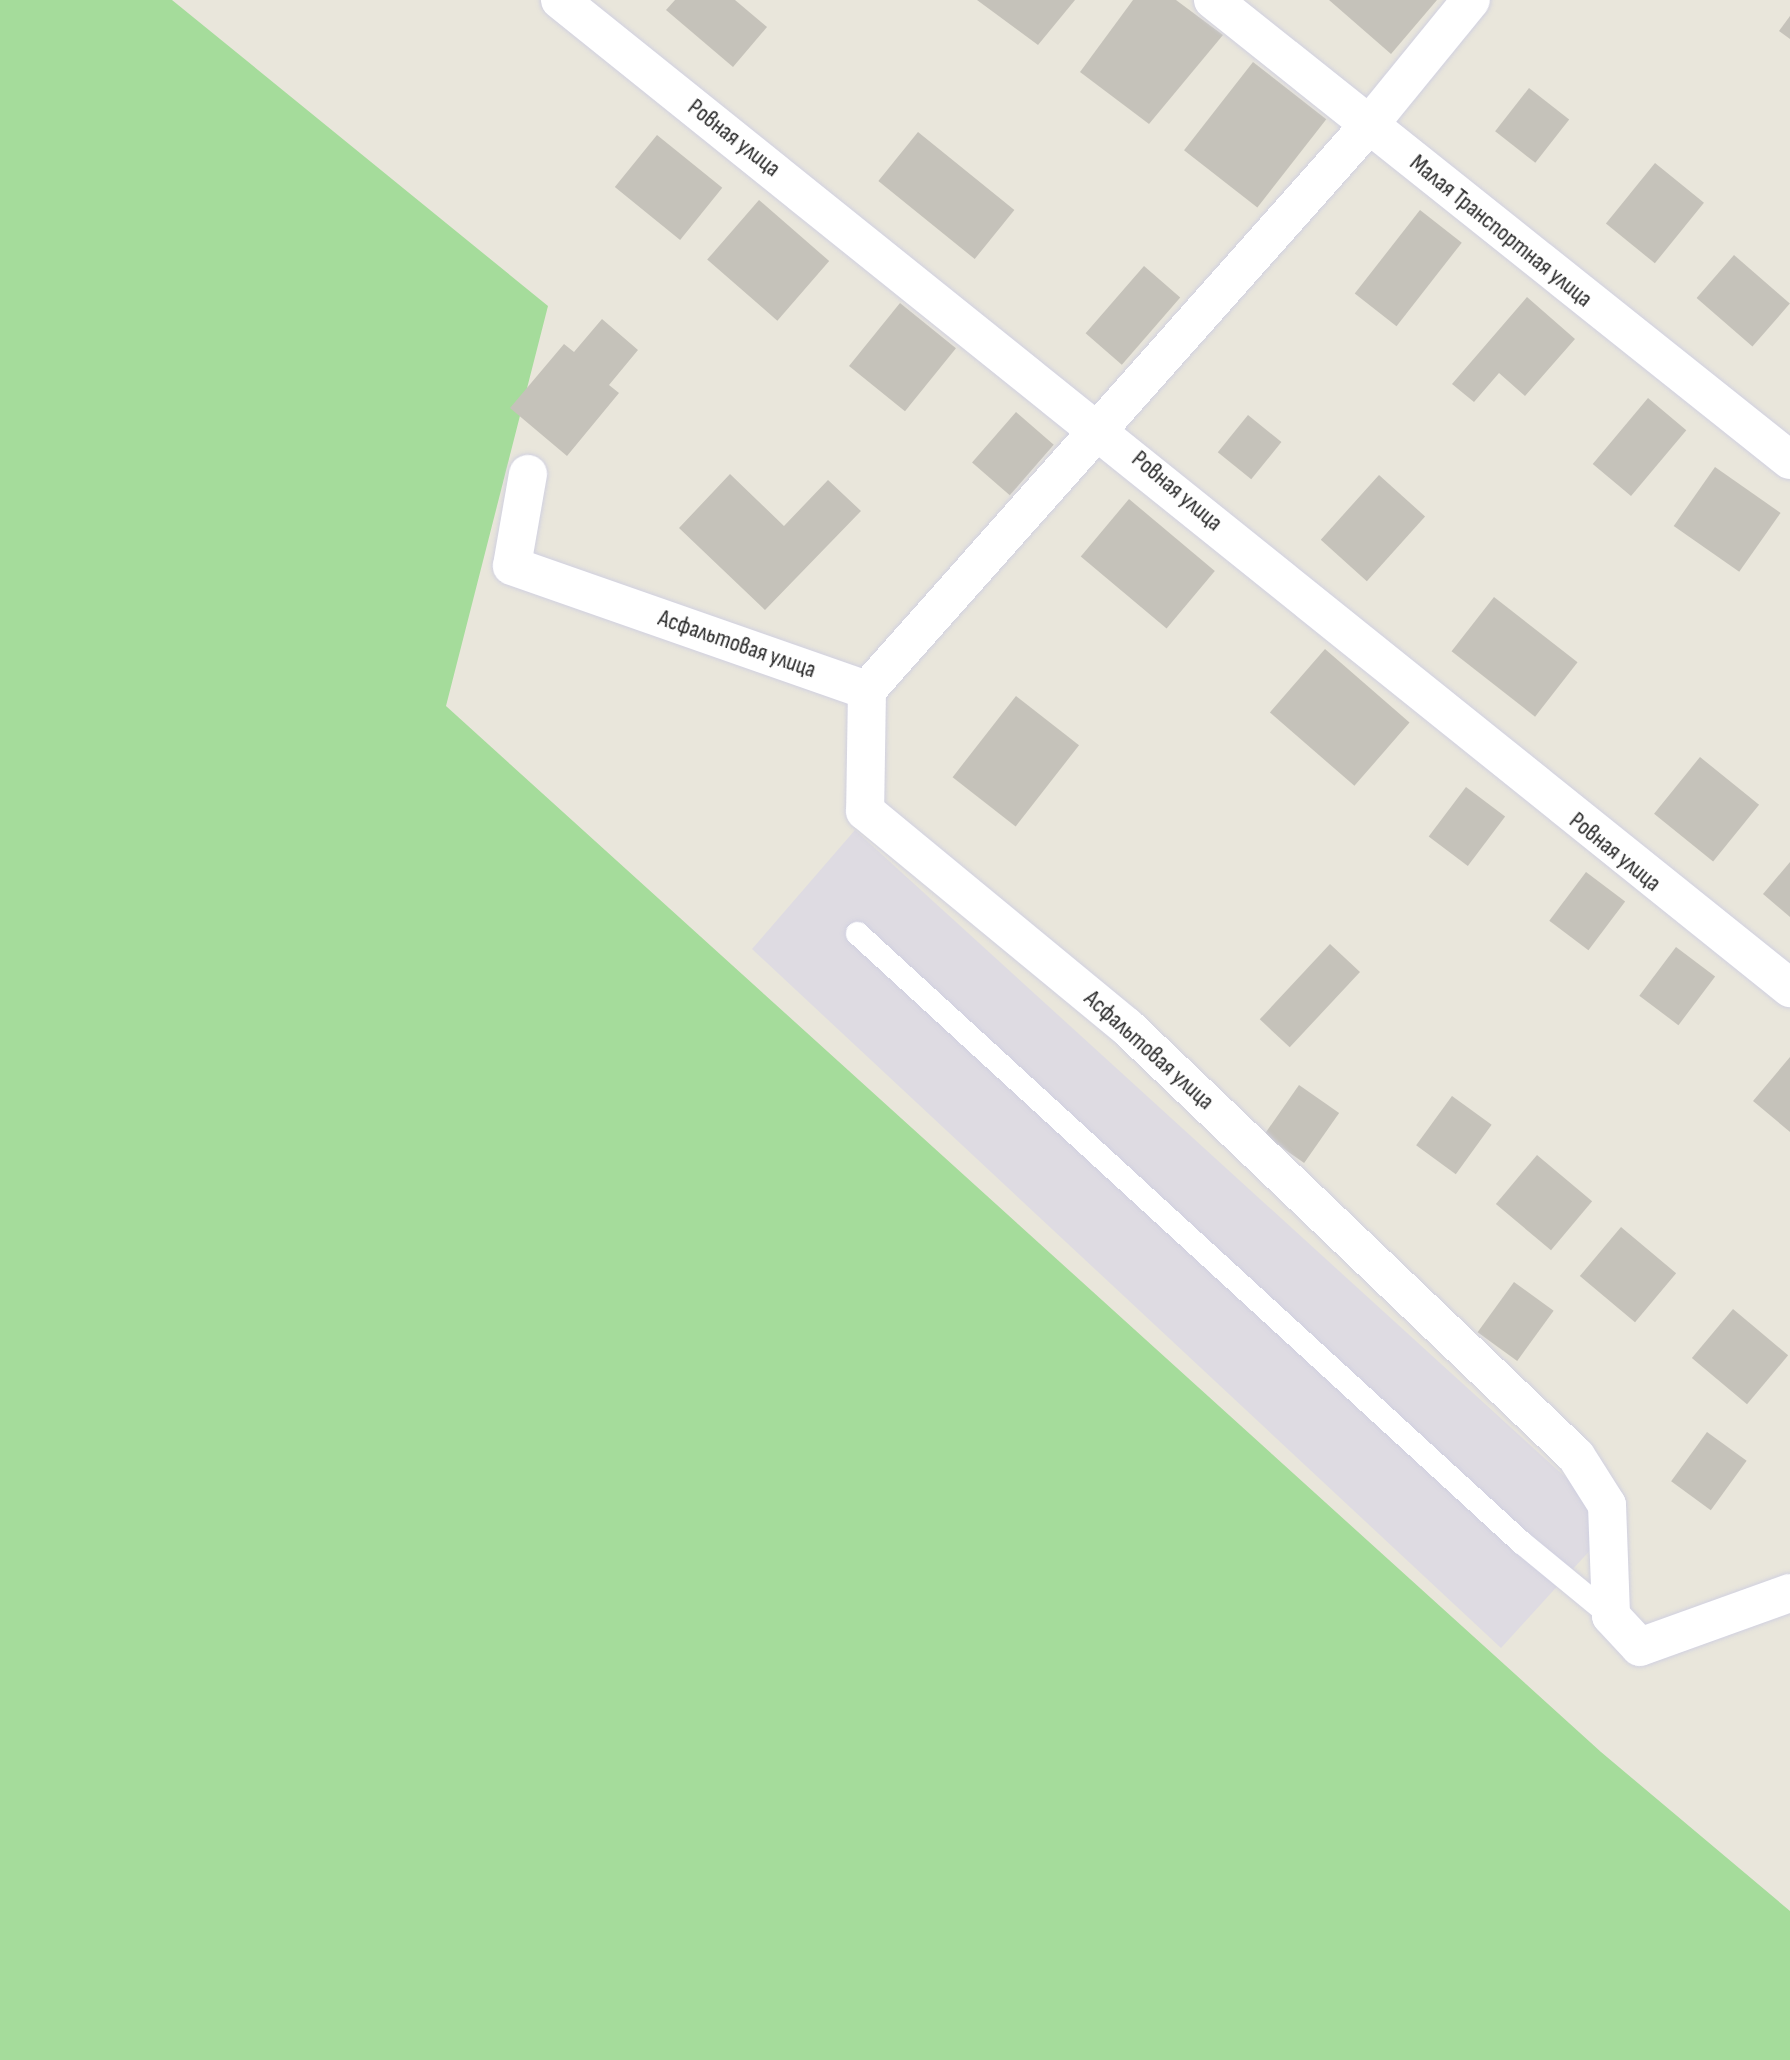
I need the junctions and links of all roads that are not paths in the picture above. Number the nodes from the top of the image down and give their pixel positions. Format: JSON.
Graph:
{"nodes":[{"id":1,"x":560,"y":0,"type":"edge"},
{"id":2,"x":1213,"y":0,"type":"edge"},
{"id":3,"x":1471,"y":0,"type":"edge"},
{"id":4,"x":1369,"y":125,"type":"junction"},
{"id":5,"x":1103,"y":430,"type":"junction"},
{"id":6,"x":1790,"y":460,"type":"edge"},
{"id":7,"x":527,"y":474,"type":"dead end"},
{"id":8,"x":867,"y":690,"type":"junction"},
{"id":9,"x":858,"y":933,"type":"dead end"},
{"id":10,"x":1790,"y":988,"type":"edge"},
{"id":11,"x":1790,"y":1593,"type":"edge"},
{"id":12,"x":1611,"y":1616,"type":"junction"}],
"edges":[{"from":1,"to":5,"type":"street","name":"Ровная улица"},
{"from":2,"to":4,"type":"street","name":"Малая Транспортная улица"},
{"from":3,"to":4,"type":"street"},
{"from":4,"to":5,"type":"street"},
{"from":4,"to":6,"type":"street","name":"Малая Транспортная улица"},
{"from":5,"to":8,"type":"street"},
{"from":5,"to":10,"type":"street","name":"Ровная улица"},
{"from":7,"to":8,"type":"street","name":"Асфальтовая улица"},
{"from":8,"to":12,"type":"street","name":"Асфальтовая улица"},
{"from":9,"to":12,"type":"lane"},
{"from":11,"to":12,"type":"street"}]}
